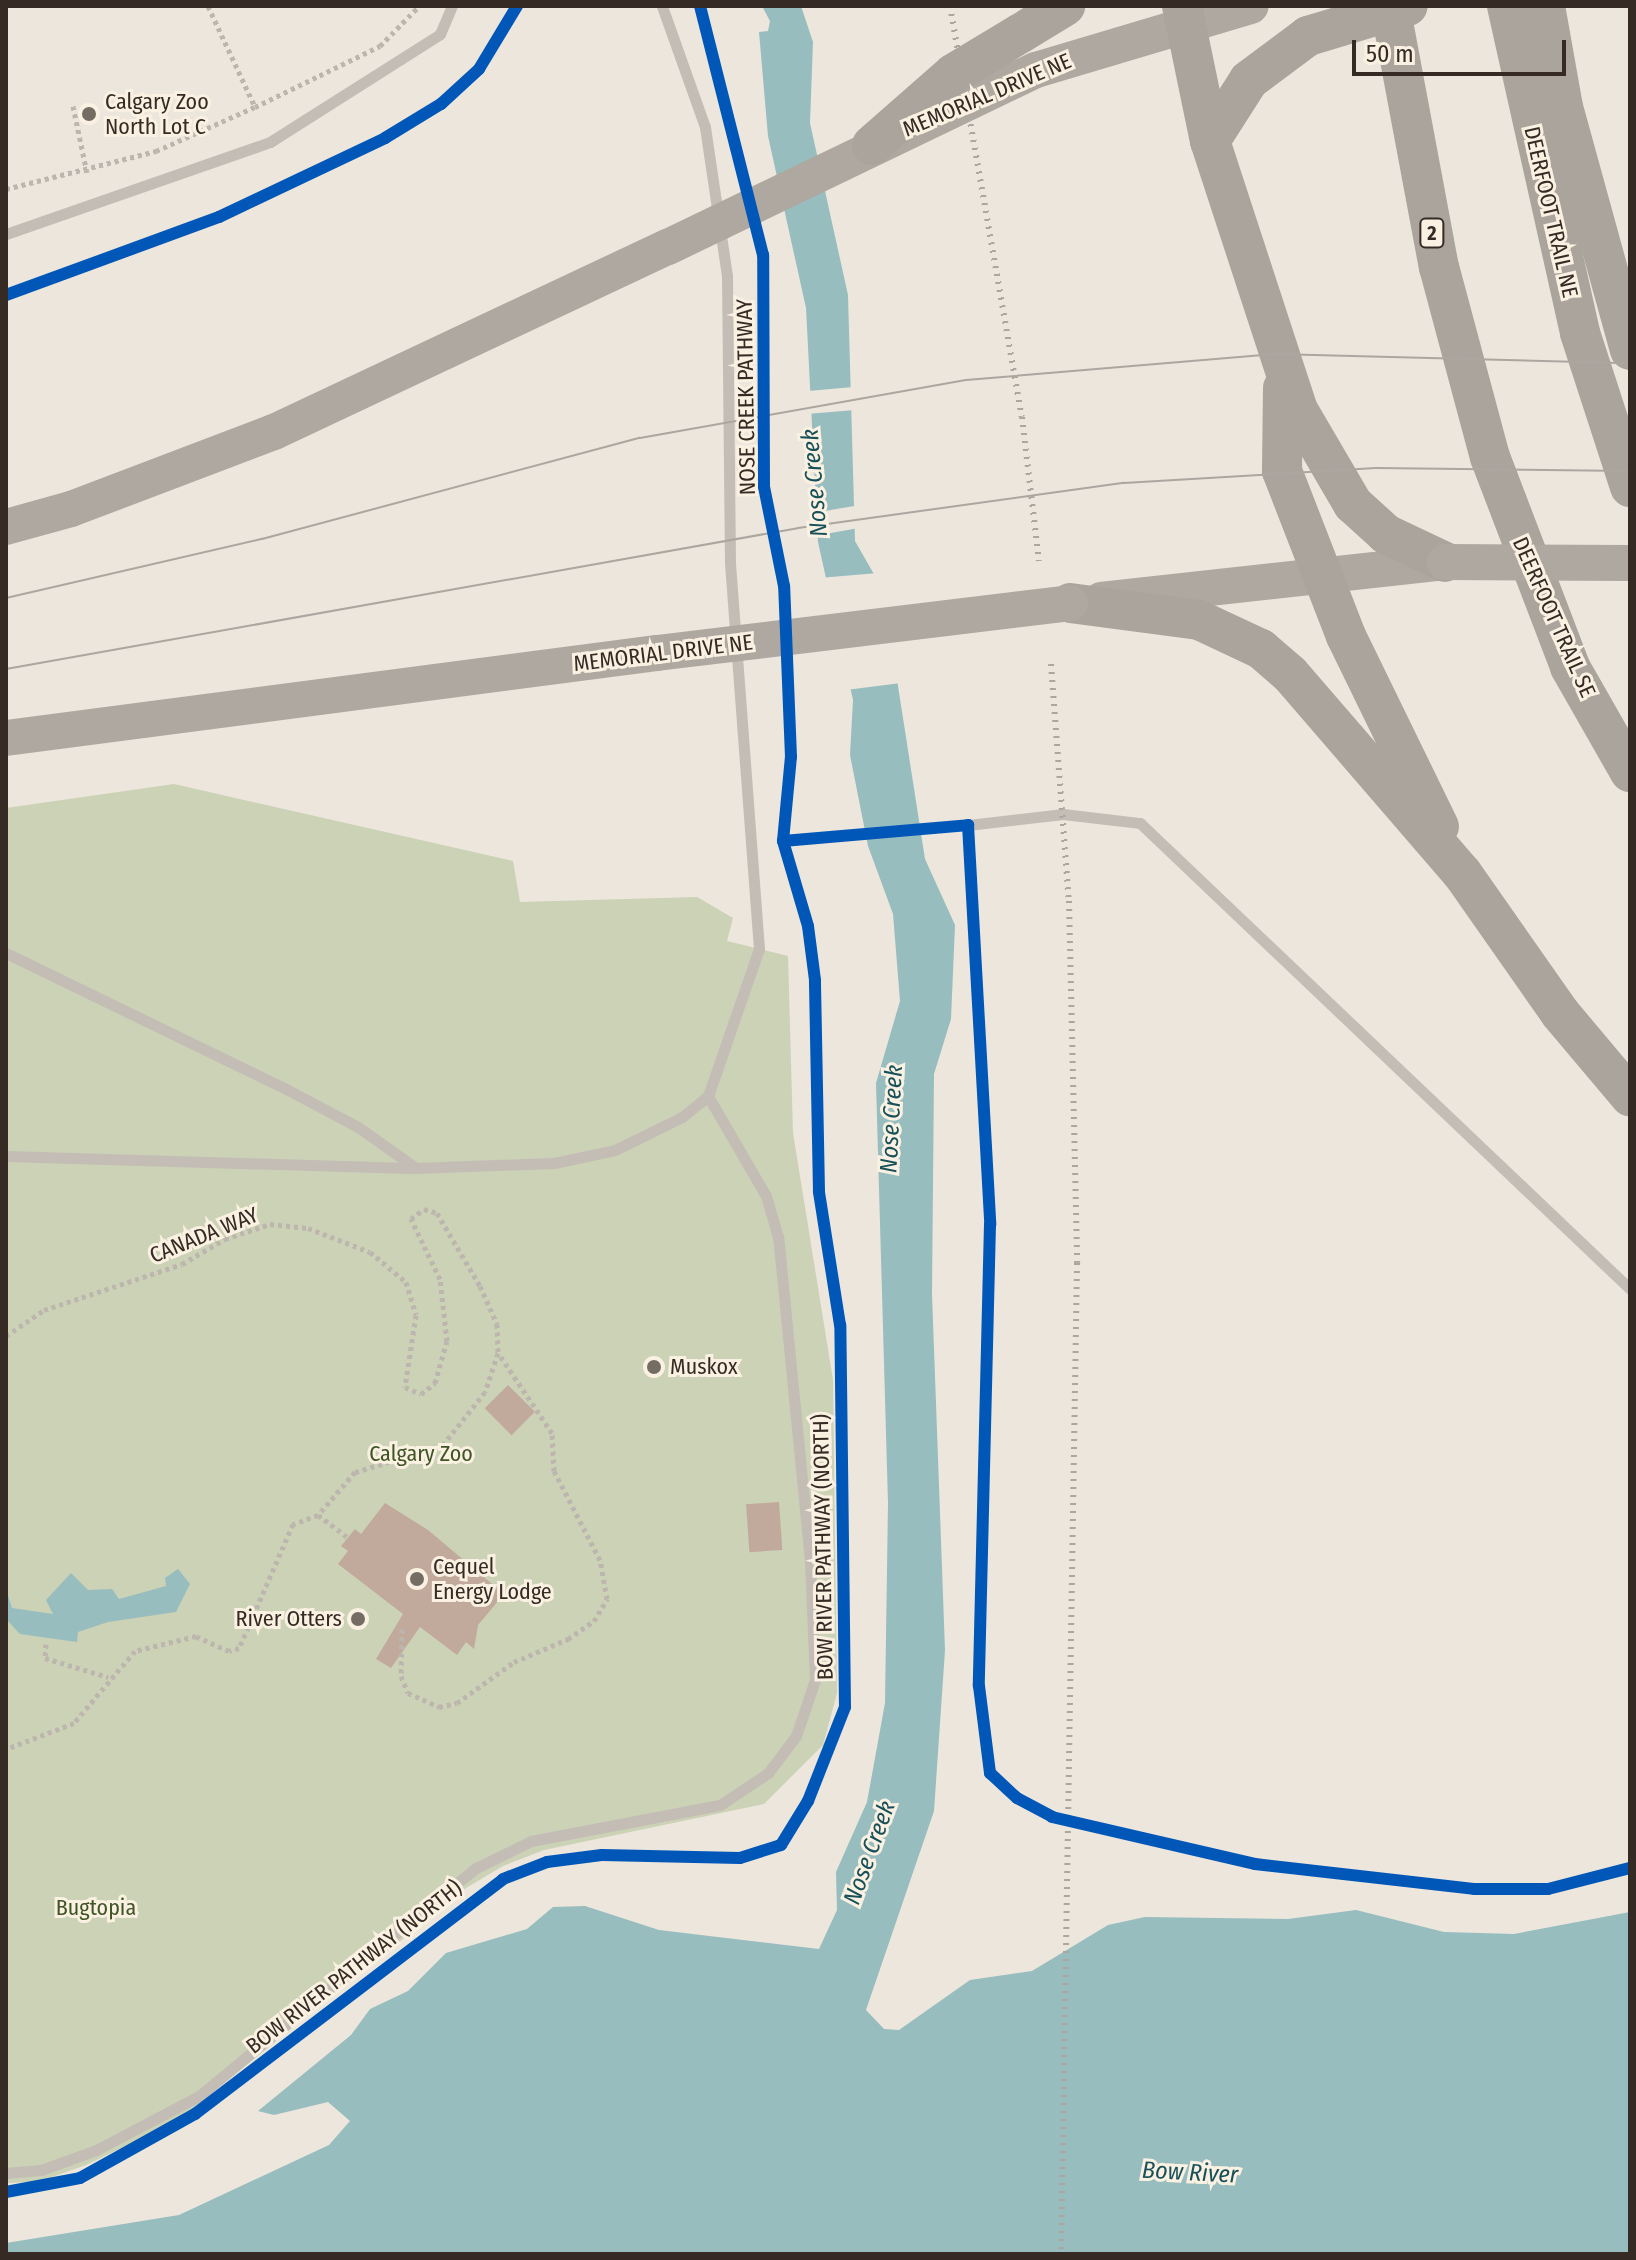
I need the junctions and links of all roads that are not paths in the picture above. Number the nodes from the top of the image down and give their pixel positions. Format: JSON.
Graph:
{"nodes":[{"id":1,"x":452,"y":6,"type":"edge"},
{"id":2,"x":662,"y":6,"type":"edge"},
{"id":3,"x":1065,"y":6,"type":"edge"},
{"id":4,"x":1251,"y":6,"type":"edge"},
{"id":5,"x":1390,"y":6,"type":"edge"},
{"id":6,"x":1408,"y":6,"type":"edge"},
{"id":7,"x":1507,"y":6,"type":"edge"},
{"id":8,"x":1545,"y":6,"type":"edge"},
{"id":9,"x":1183,"y":14,"type":"edge"},
{"id":10,"x":1210,"y":141,"type":"junction"},
{"id":11,"x":872,"y":145,"type":"junction"},
{"id":12,"x":6,"y":234,"type":"edge"},
{"id":13,"x":1630,"y":350,"type":"edge"},
{"id":14,"x":1283,"y":376,"type":"junction"},
{"id":15,"x":1630,"y":487,"type":"edge"},
{"id":16,"x":6,"y":527,"type":"edge"},
{"id":17,"x":1445,"y":562,"type":"junction"},
{"id":18,"x":1630,"y":563,"type":"edge"},
{"id":19,"x":1321,"y":573,"type":"junction"},
{"id":20,"x":1070,"y":603,"type":"junction"},
{"id":21,"x":6,"y":738,"type":"edge"},
{"id":22,"x":1630,"y":772,"type":"edge"},
{"id":23,"x":968,"y":825,"type":"dead end"},
{"id":24,"x":1462,"y":873,"type":"junction"},
{"id":25,"x":6,"y":953,"type":"edge"},
{"id":26,"x":708,"y":1096,"type":"junction"},
{"id":27,"x":1630,"y":1096,"type":"edge"},
{"id":28,"x":6,"y":1156,"type":"edge"},
{"id":29,"x":416,"y":1168,"type":"junction"},
{"id":30,"x":1630,"y":1289,"type":"edge"},
{"id":31,"x":6,"y":2173,"type":"edge"}],
"edges":[{"from":1,"to":12,"type":"lane"},
{"from":2,"to":26,"type":"lane"},
{"from":3,"to":11,"type":"highway","bridge":true},
{"from":4,"to":9,"type":"highway","name":"MEMORIAL DRIVE NE"},
{"from":5,"to":22,"type":"highway","name":"DEERFOOT TRAIL SE","number":"2"},
{"from":6,"to":10,"type":"highway","bridge":true},
{"from":7,"to":15,"type":"highway","name":"DEERFOOT TRAIL NE"},
{"from":8,"to":13,"type":"highway"},
{"from":9,"to":10,"type":"highway"},
{"from":9,"to":11,"type":"highway","name":"MEMORIAL DRIVE NE","bridge":true},
{"from":10,"to":14,"type":"highway"},
{"from":11,"to":16,"type":"highway","name":"MEMORIAL DRIVE NE","bridge":true},
{"from":14,"to":17,"type":"highway"},
{"from":14,"to":19,"type":"highway"},
{"from":17,"to":18,"type":"highway","name":"MEMORIAL DRIVE NE","bridge":true},
{"from":17,"to":19,"type":"highway","name":"MEMORIAL DRIVE NE"},
{"from":19,"to":20,"type":"highway","name":"MEMORIAL DRIVE NE"},
{"from":19,"to":24,"type":"highway"},
{"from":20,"to":21,"type":"highway","name":"MEMORIAL DRIVE NE","bridge":true},
{"from":20,"to":24,"type":"highway"},
{"from":23,"to":30,"type":"lane"},
{"from":24,"to":27,"type":"highway"},
{"from":25,"to":29,"type":"lane"},
{"from":26,"to":29,"type":"lane"},
{"from":26,"to":31,"type":"lane"},
{"from":28,"to":29,"type":"lane"}]}
